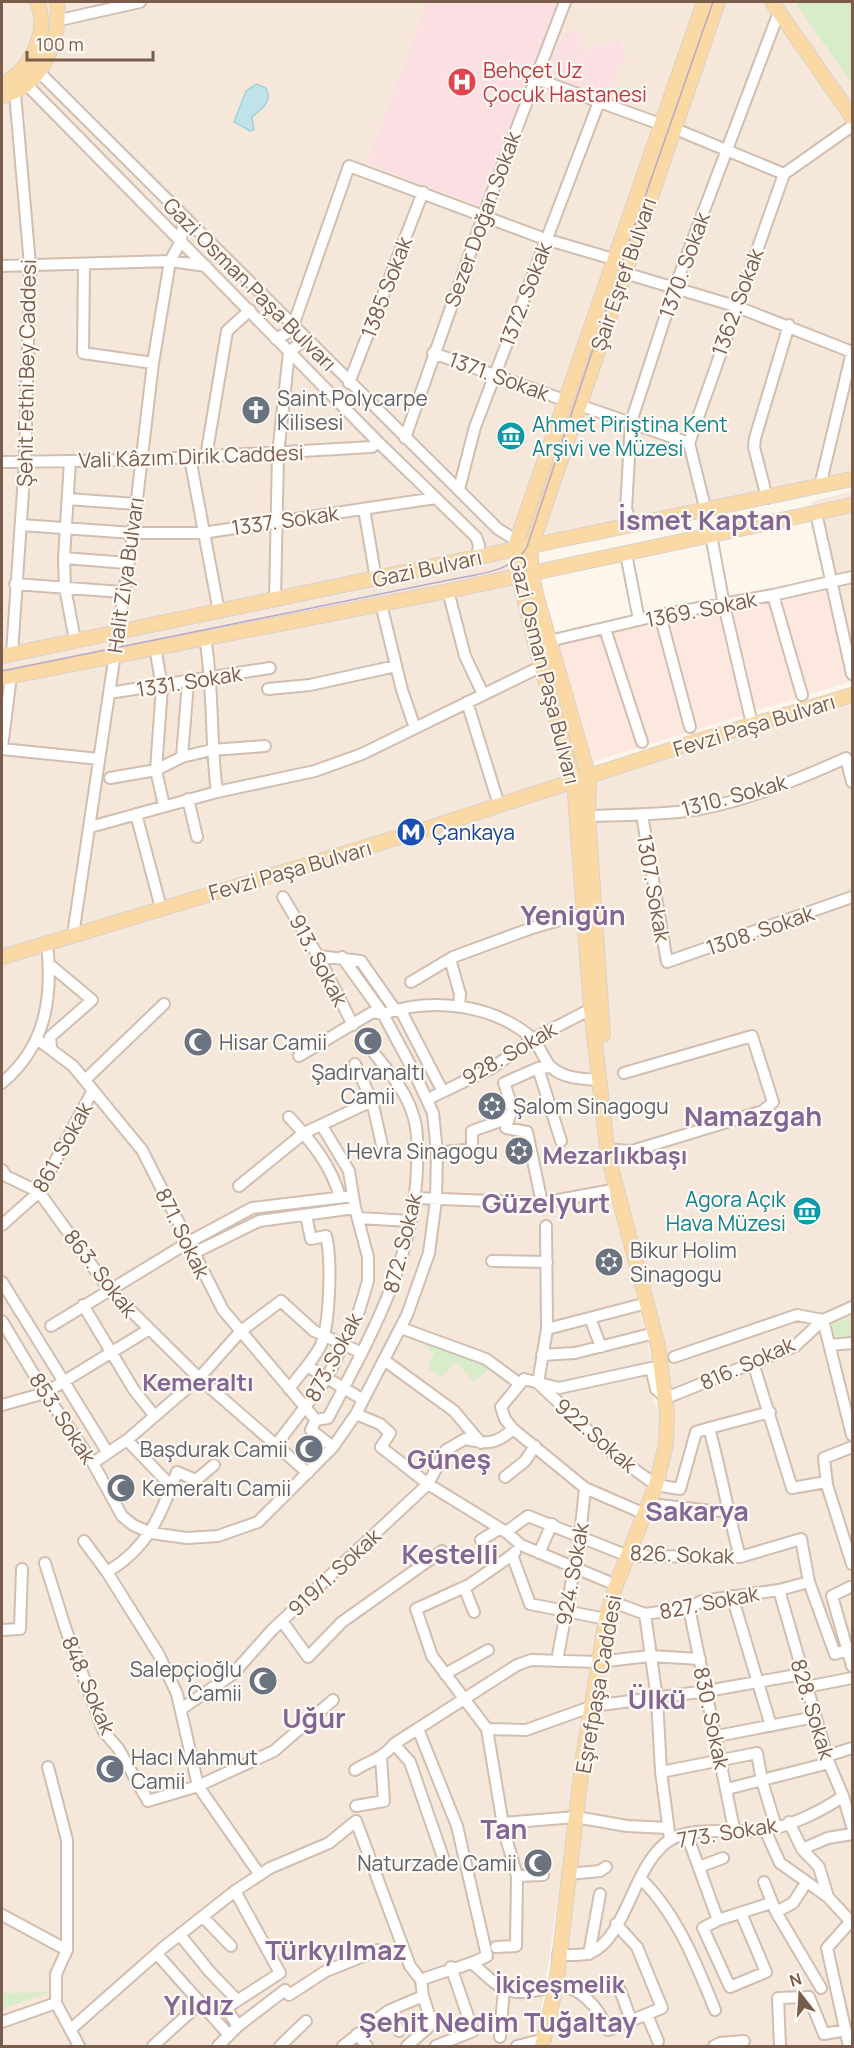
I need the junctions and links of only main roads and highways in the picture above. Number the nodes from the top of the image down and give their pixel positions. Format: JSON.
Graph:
{"nodes":[{"id":1,"x":37,"y":2,"type":"edge"},
{"id":2,"x":57,"y":2,"type":"edge"},
{"id":3,"x":704,"y":2,"type":"edge"},
{"id":4,"x":718,"y":2,"type":"edge"},
{"id":5,"x":776,"y":7,"type":"edge"},
{"id":6,"x":2,"y":84,"type":"edge"},
{"id":7,"x":15,"y":91,"type":"edge"},
{"id":8,"x":852,"y":117,"type":"edge"},
{"id":9,"x":667,"y":126,"type":"junction"},
{"id":10,"x":618,"y":266,"type":"junction"},
{"id":11,"x":852,"y":479,"type":"edge"},
{"id":12,"x":852,"y":505,"type":"edge"},
{"id":13,"x":516,"y":545,"type":"junction"},
{"id":14,"x":531,"y":547,"type":"junction"},
{"id":15,"x":525,"y":573,"type":"junction"},
{"id":16,"x":7,"y":655,"type":"edge"},
{"id":17,"x":6,"y":677,"type":"edge"},
{"id":18,"x":852,"y":695,"type":"edge"},
{"id":19,"x":589,"y":777,"type":"junction"},
{"id":20,"x":574,"y":781,"type":"junction"},
{"id":21,"x":2,"y":957,"type":"edge"},
{"id":22,"x":617,"y":1150,"type":"junction"},
{"id":23,"x":544,"y":2043,"type":"edge"}],
"edges":[{"from":1,"to":6,"type":"main road"},
{"from":2,"to":7,"type":"main road"},
{"from":3,"to":9,"type":"main road"},
{"from":4,"to":9,"type":"main road"},
{"from":5,"to":8,"type":"main road"},
{"from":9,"to":10,"type":"main road"},
{"from":10,"to":13,"type":"main road"},
{"from":10,"to":14,"type":"main road","name":"Şair Eşref Bulvarı"},
{"from":11,"to":14,"type":"main road"},
{"from":12,"to":15,"type":"main road","name":"Gazi Bulvarı"},
{"from":13,"to":14,"type":"main road"},
{"from":13,"to":15,"type":"main road","name":"Gazi Osman Paşa Bulvarı"},
{"from":13,"to":16,"type":"main road","name":"Gazi Bulvarı"},
{"from":14,"to":15,"type":"main road","name":"Gazi Osman Paşa Bulvarı"},
{"from":15,"to":17,"type":"main road","name":"Gazi Bulvarı"},
{"from":15,"to":19,"type":"main road","name":"Gazi Osman Paşa Bulvarı"},
{"from":15,"to":20,"type":"main road","name":"Gazi Osman Paşa Bulvarı"},
{"from":18,"to":19,"type":"main road","name":"Fevzi Paşa Bulvarı"},
{"from":19,"to":20,"type":"main road","name":"Fevzi Paşa Bulvarı"},
{"from":19,"to":22,"type":"main road","name":"Gazi Osman Paşa Bulvarı"},
{"from":20,"to":21,"type":"main road","name":"Fevzi Paşa Bulvarı"},
{"from":20,"to":22,"type":"main road","name":"Gazi Osman Paşa Bulvarı"},
{"from":22,"to":23,"type":"main road","name":"Eşrefpaşa Caddesi"}]}
